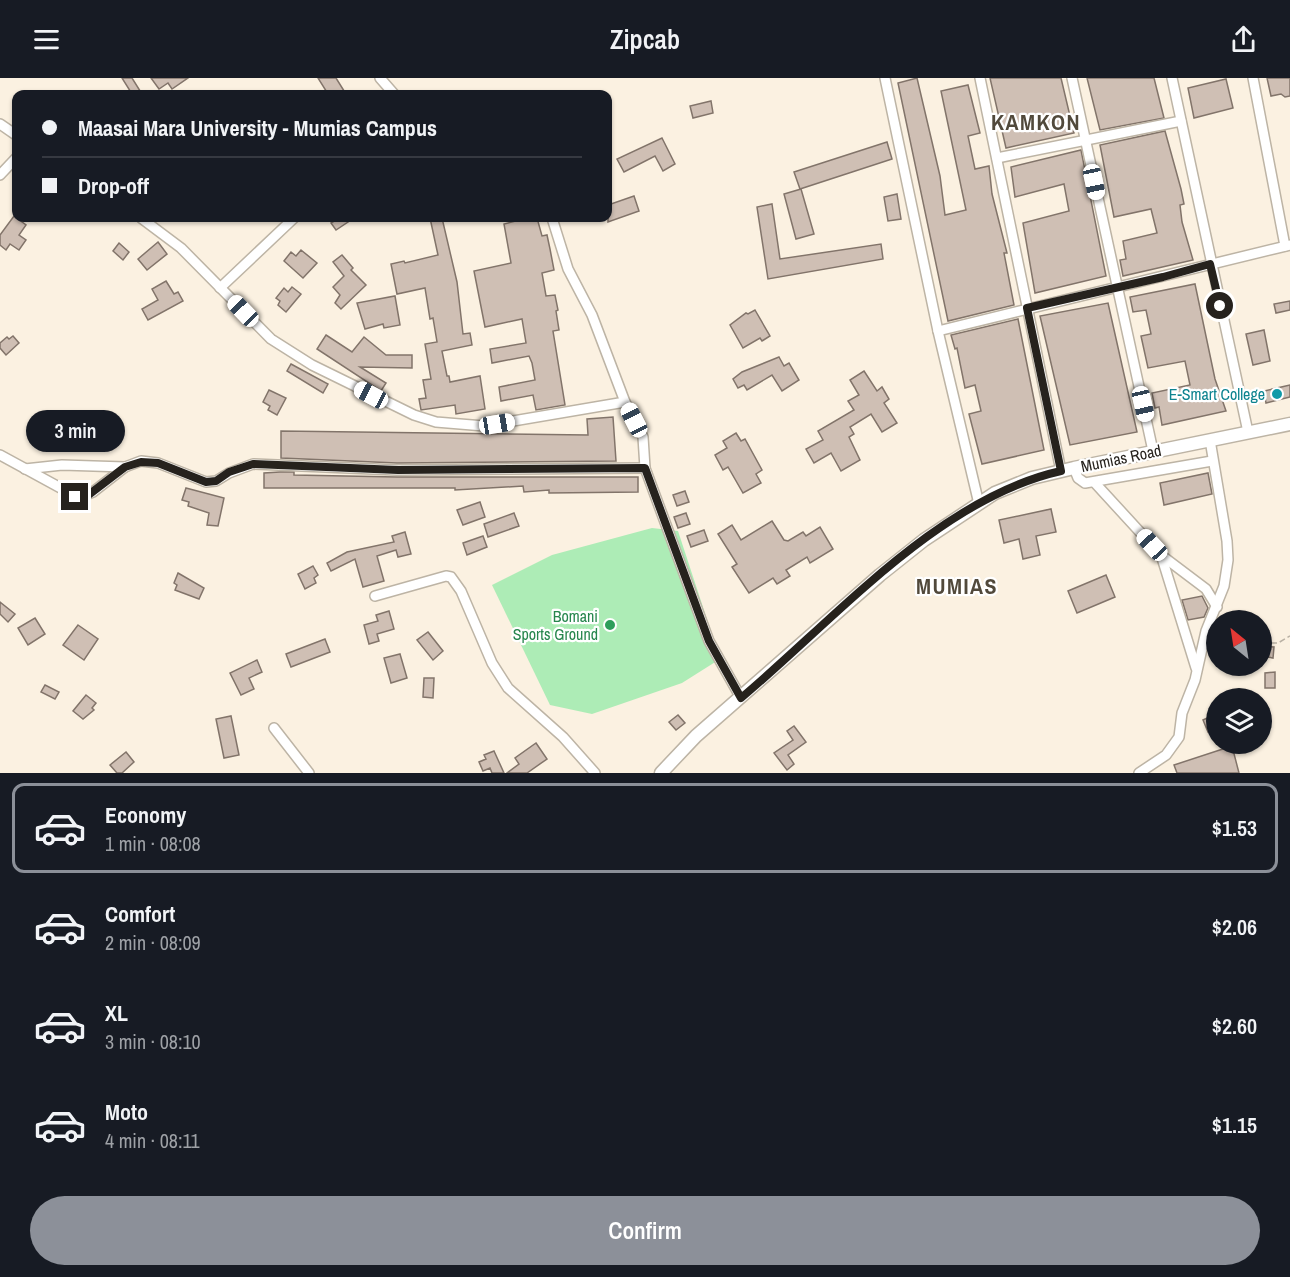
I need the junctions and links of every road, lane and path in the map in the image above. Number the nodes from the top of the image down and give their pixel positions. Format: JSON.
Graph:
{"nodes":[{"id":1,"x":380,"y":78,"type":"edge"},
{"id":2,"x":885,"y":78,"type":"edge"},
{"id":3,"x":980,"y":78,"type":"edge"},
{"id":4,"x":1072,"y":78,"type":"edge"},
{"id":5,"x":1172,"y":78,"type":"edge"},
{"id":6,"x":1253,"y":78,"type":"edge"},
{"id":7,"x":390,"y":90,"type":"edge"},
{"id":8,"x":1181,"y":121,"type":"junction"},
{"id":9,"x":1085,"y":140,"type":"junction"},
{"id":10,"x":997,"y":158,"type":"junction"},
{"id":11,"x":12,"y":162,"type":"edge"},
{"id":12,"x":0,"y":175,"type":"edge"},
{"id":13,"x":146,"y":222,"type":"edge"},
{"id":14,"x":290,"y":222,"type":"edge"},
{"id":15,"x":553,"y":222,"type":"edge"},
{"id":16,"x":1288,"y":246,"type":"edge"},
{"id":17,"x":1210,"y":264,"type":"junction"},
{"id":18,"x":1117,"y":287,"type":"junction"},
{"id":19,"x":220,"y":288,"type":"junction"},
{"id":20,"x":1027,"y":308,"type":"junction"},
{"id":21,"x":938,"y":331,"type":"junction"},
{"id":22,"x":625,"y":402,"type":"junction"},
{"id":23,"x":1290,"y":424,"type":"edge"},
{"id":24,"x":1248,"y":432,"type":"junction"},
{"id":25,"x":1210,"y":440,"type":"junction"},
{"id":26,"x":1153,"y":451,"type":"junction"},
{"id":27,"x":0,"y":455,"type":"edge"},
{"id":28,"x":1212,"y":461,"type":"junction"},
{"id":29,"x":125,"y":467,"type":"junction"},
{"id":30,"x":25,"y":468,"type":"junction"},
{"id":31,"x":645,"y":468,"type":"junction"},
{"id":32,"x":1074,"y":468,"type":"junction"},
{"id":33,"x":1061,"y":471,"type":"junction"},
{"id":34,"x":1095,"y":483,"type":"junction"},
{"id":35,"x":979,"y":504,"type":"junction"},
{"id":36,"x":1161,"y":555,"type":"junction"},
{"id":37,"x":375,"y":596,"type":"dead end"},
{"id":38,"x":1217,"y":607,"type":"junction"},
{"id":39,"x":1290,"y":636,"type":"edge"},
{"id":40,"x":1272,"y":643,"type":"edge"},
{"id":41,"x":1197,"y":670,"type":"junction"},
{"id":42,"x":741,"y":698,"type":"junction"},
{"id":43,"x":274,"y":728,"type":"dead end"},
{"id":44,"x":1144,"y":772,"type":"edge"},
{"id":45,"x":309,"y":773,"type":"edge"},
{"id":46,"x":595,"y":773,"type":"edge"},
{"id":47,"x":661,"y":773,"type":"edge"}],
"edges":[{"from":1,"to":7,"type":"street"},
{"from":2,"to":21,"type":"street"},
{"from":3,"to":10,"type":"street"},
{"from":4,"to":9,"type":"street"},
{"from":5,"to":8,"type":"street"},
{"from":6,"to":16,"type":"street"},
{"from":8,"to":9,"type":"street"},
{"from":8,"to":17,"type":"street"},
{"from":9,"to":10,"type":"street"},
{"from":9,"to":18,"type":"street"},
{"from":10,"to":20,"type":"street"},
{"from":11,"to":12,"type":"street"},
{"from":13,"to":19,"type":"street"},
{"from":14,"to":19,"type":"street"},
{"from":15,"to":22,"type":"street"},
{"from":16,"to":17,"type":"street"},
{"from":17,"to":18,"type":"street"},
{"from":17,"to":24,"type":"street"},
{"from":18,"to":20,"type":"street"},
{"from":18,"to":26,"type":"street"},
{"from":19,"to":22,"type":"street"},
{"from":20,"to":21,"type":"street"},
{"from":20,"to":33,"type":"street"},
{"from":21,"to":35,"type":"street"},
{"from":22,"to":31,"type":"street"},
{"from":23,"to":24,"type":"street","name":"Mumias Road"},
{"from":24,"to":25,"type":"street","name":"Mumias Road"},
{"from":25,"to":26,"type":"street","name":"Mumias Road"},
{"from":25,"to":28,"type":"street"},
{"from":26,"to":32,"type":"street","name":"Mumias Road"},
{"from":27,"to":30,"type":"street"},
{"from":28,"to":34,"type":"street"},
{"from":28,"to":38,"type":"street"},
{"from":29,"to":30,"type":"street"},
{"from":29,"to":30,"type":"street"},
{"from":29,"to":31,"type":"street"},
{"from":31,"to":42,"type":"street"},
{"from":32,"to":33,"type":"street","name":"Mumias Road"},
{"from":32,"to":34,"type":"street"},
{"from":33,"to":35,"type":"street","name":"Mumias Road"},
{"from":34,"to":36,"type":"street"},
{"from":35,"to":42,"type":"street","name":"Mumias Road"},
{"from":36,"to":38,"type":"street"},
{"from":36,"to":41,"type":"street"},
{"from":37,"to":46,"type":"street"},
{"from":38,"to":41,"type":"street"},
{"from":39,"to":40,"type":"path"},
{"from":41,"to":44,"type":"street"},
{"from":42,"to":47,"type":"street","name":"Mumias Road"},
{"from":43,"to":45,"type":"street"}]}
